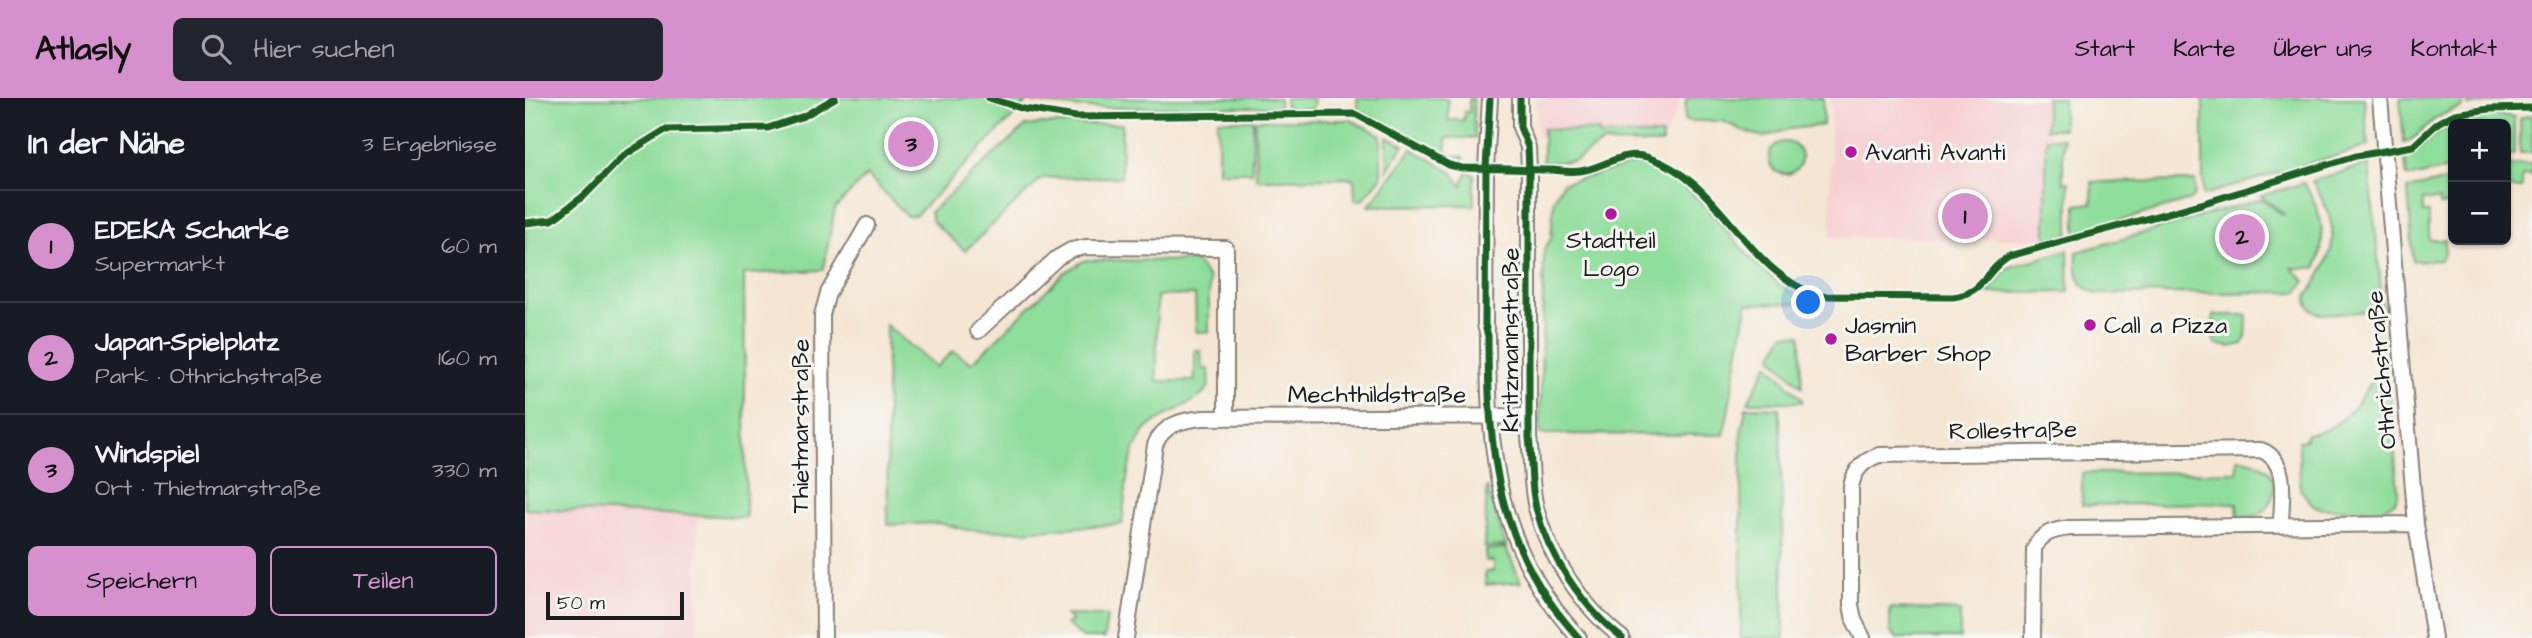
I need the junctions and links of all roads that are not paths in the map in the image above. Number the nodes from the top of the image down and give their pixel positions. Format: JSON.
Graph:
{"nodes":[{"id":1,"x":1490,"y":98,"type":"edge"},
{"id":2,"x":1520,"y":98,"type":"edge"},
{"id":3,"x":2380,"y":98,"type":"edge"},
{"id":4,"x":867,"y":225,"type":"dead end"},
{"id":5,"x":978,"y":331,"type":"dead end"},
{"id":6,"x":1490,"y":416,"type":"junction"},
{"id":7,"x":1529,"y":416,"type":"junction"},
{"id":8,"x":1226,"y":417,"type":"junction"},
{"id":9,"x":2416,"y":524,"type":"junction"},
{"id":10,"x":2281,"y":525,"type":"junction"},
{"id":11,"x":824,"y":638,"type":"edge"},
{"id":12,"x":1126,"y":638,"type":"edge"},
{"id":13,"x":1579,"y":638,"type":"edge"},
{"id":14,"x":1622,"y":638,"type":"edge"},
{"id":15,"x":1863,"y":638,"type":"edge"},
{"id":16,"x":2033,"y":638,"type":"edge"},
{"id":17,"x":2434,"y":638,"type":"edge"}],
"edges":[{"from":1,"to":6,"type":"street","name":"Kritzmannstraße"},
{"from":2,"to":7,"type":"street","name":"Kritzmannstraße"},
{"from":3,"to":9,"type":"street","name":"Othrichstraße"},
{"from":4,"to":11,"type":"street","name":"Thietmarstraße"},
{"from":5,"to":8,"type":"street"},
{"from":6,"to":7,"type":"street","name":"Mechthildstraße"},
{"from":6,"to":8,"type":"street","name":"Mechthildstraße"},
{"from":6,"to":13,"type":"street","name":"Kritzmannstraße"},
{"from":7,"to":14,"type":"street","name":"Kritzmannstraße"},
{"from":8,"to":12,"type":"street","name":"Mechthildstraße"},
{"from":9,"to":10,"type":"street"},
{"from":9,"to":17,"type":"street","name":"Othrichstraße"},
{"from":10,"to":15,"type":"street","name":"Rollestraße"},
{"from":10,"to":16,"type":"street"}]}
